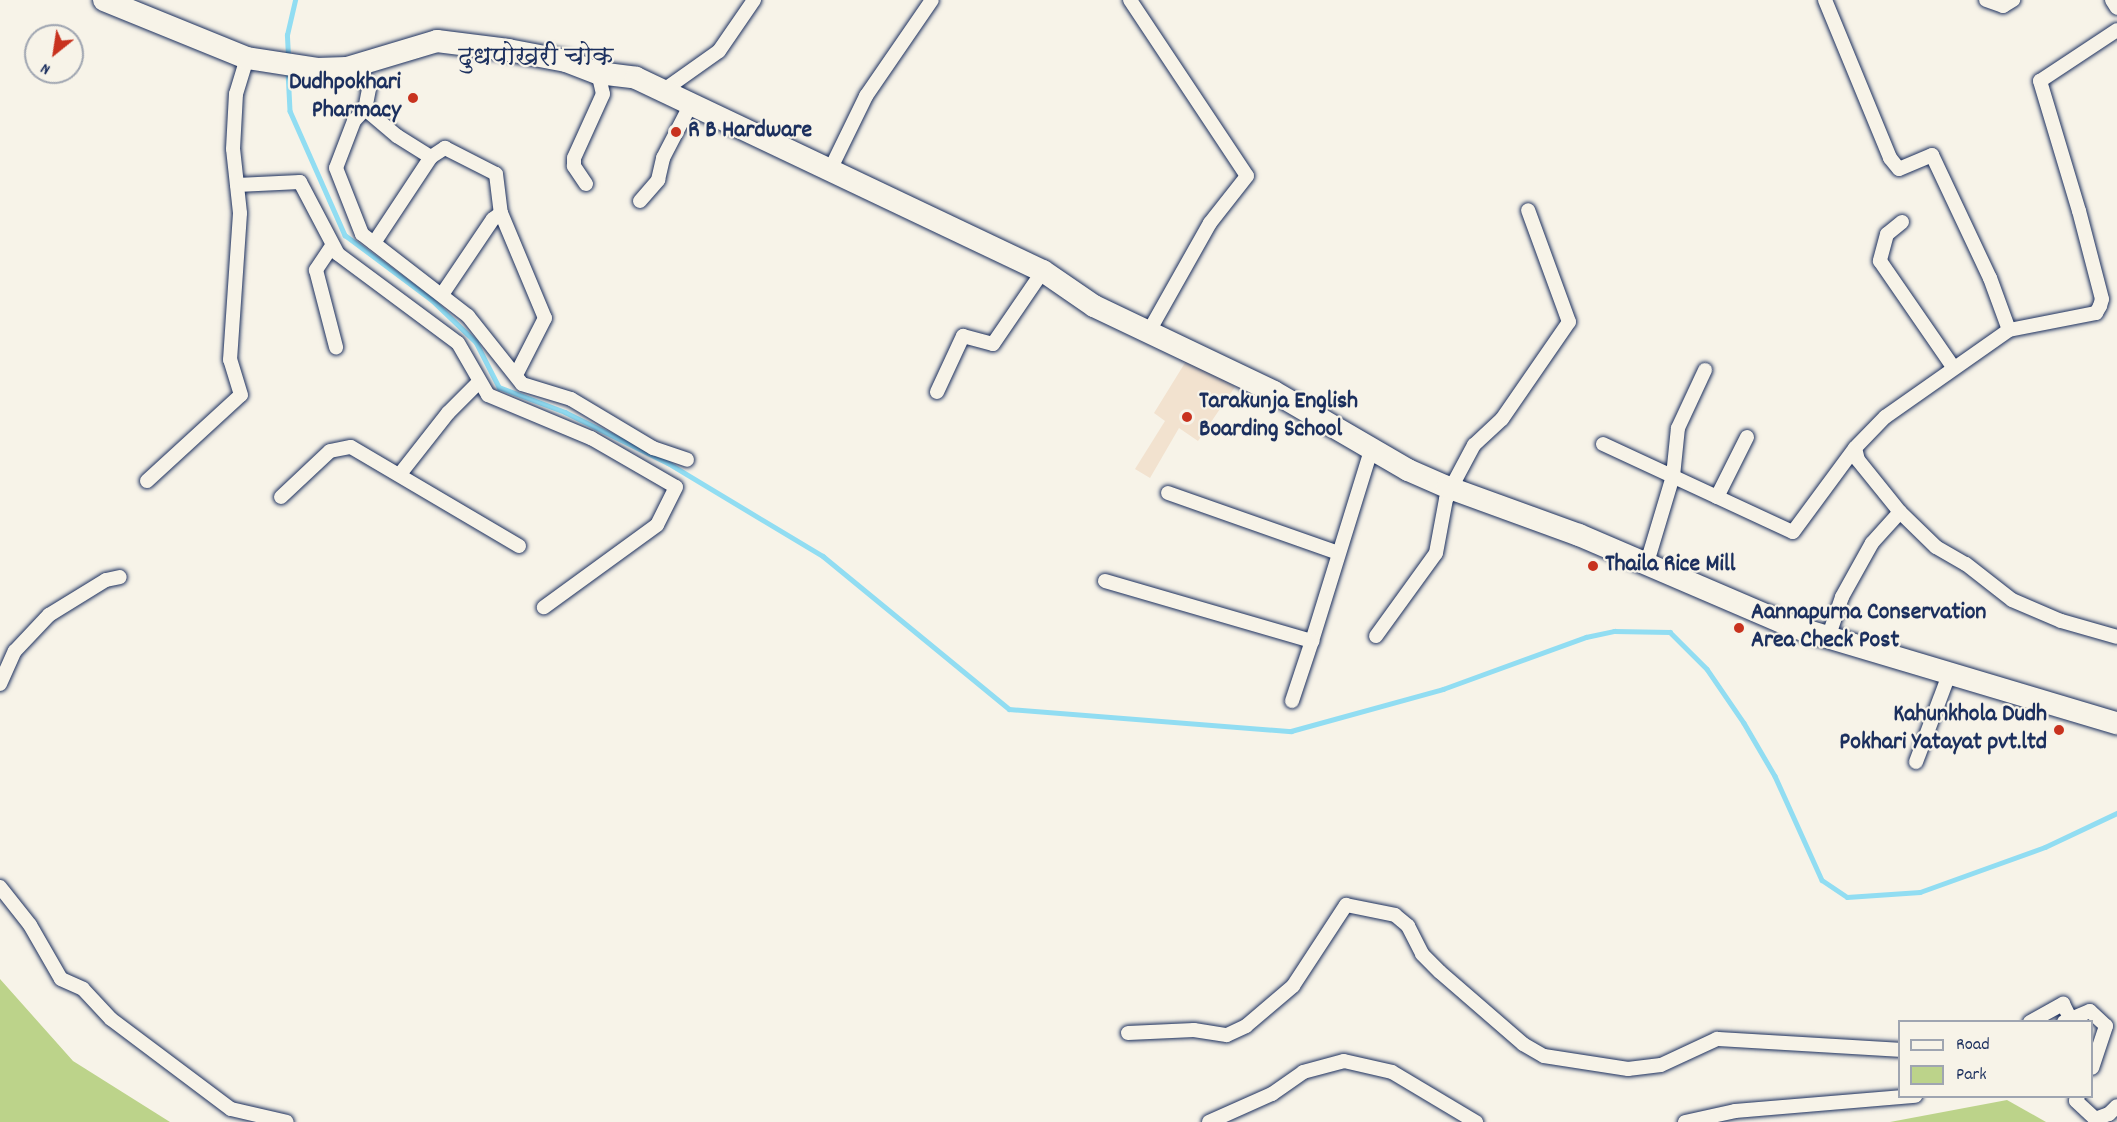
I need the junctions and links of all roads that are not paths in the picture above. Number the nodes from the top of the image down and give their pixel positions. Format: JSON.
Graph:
{"nodes":[{"id":1,"x":104,"y":0,"type":"edge"},
{"id":2,"x":754,"y":0,"type":"edge"},
{"id":3,"x":932,"y":0,"type":"edge"},
{"id":4,"x":1130,"y":0,"type":"edge"},
{"id":5,"x":1825,"y":0,"type":"edge"},
{"id":6,"x":1986,"y":0,"type":"edge"},
{"id":7,"x":2013,"y":0,"type":"edge"},
{"id":8,"x":2112,"y":0,"type":"edge"},
{"id":9,"x":2117,"y":8,"type":"edge"},
{"id":10,"x":2117,"y":30,"type":"edge"},
{"id":11,"x":247,"y":58,"type":"junction"},
{"id":12,"x":358,"y":66,"type":"junction"},
{"id":13,"x":598,"y":73,"type":"junction"},
{"id":14,"x":664,"y":90,"type":"junction"},
{"id":15,"x":691,"y":104,"type":"junction"},
{"id":16,"x":365,"y":109,"type":"junction"},
{"id":17,"x":431,"y":157,"type":"junction"},
{"id":18,"x":829,"y":172,"type":"junction"},
{"id":19,"x":586,"y":184,"type":"dead end"},
{"id":20,"x":237,"y":185,"type":"junction"},
{"id":21,"x":640,"y":201,"type":"dead end"},
{"id":22,"x":1528,"y":210,"type":"dead end"},
{"id":23,"x":501,"y":213,"type":"junction"},
{"id":24,"x":1902,"y":222,"type":"dead end"},
{"id":25,"x":374,"y":243,"type":"junction"},
{"id":26,"x":332,"y":246,"type":"junction"},
{"id":27,"x":1043,"y":271,"type":"junction"},
{"id":28,"x":443,"y":293,"type":"junction"},
{"id":29,"x":2009,"y":330,"type":"junction"},
{"id":30,"x":1149,"y":333,"type":"junction"},
{"id":31,"x":336,"y":347,"type":"dead end"},
{"id":32,"x":1953,"y":367,"type":"junction"},
{"id":33,"x":1705,"y":370,"type":"dead end"},
{"id":34,"x":516,"y":375,"type":"junction"},
{"id":35,"x":478,"y":382,"type":"junction"},
{"id":36,"x":937,"y":392,"type":"dead end"},
{"id":37,"x":1748,"y":437,"type":"dead end"},
{"id":38,"x":1603,"y":444,"type":"dead end"},
{"id":39,"x":1372,"y":447,"type":"junction"},
{"id":40,"x":1855,"y":448,"type":"junction"},
{"id":41,"x":687,"y":460,"type":"dead end"},
{"id":42,"x":400,"y":474,"type":"junction"},
{"id":43,"x":1673,"y":476,"type":"junction"},
{"id":44,"x":147,"y":481,"type":"dead end"},
{"id":45,"x":1452,"y":489,"type":"junction"},
{"id":46,"x":1168,"y":493,"type":"dead end"},
{"id":47,"x":1717,"y":496,"type":"junction"},
{"id":48,"x":281,"y":497,"type":"dead end"},
{"id":49,"x":1900,"y":512,"type":"junction"},
{"id":50,"x":519,"y":546,"type":"dead end"},
{"id":51,"x":1336,"y":552,"type":"junction"},
{"id":52,"x":1646,"y":566,"type":"junction"},
{"id":53,"x":120,"y":577,"type":"dead end"},
{"id":54,"x":1105,"y":581,"type":"dead end"},
{"id":55,"x":544,"y":608,"type":"dead end"},
{"id":56,"x":1376,"y":636,"type":"dead end"},
{"id":57,"x":2117,"y":637,"type":"edge"},
{"id":58,"x":1828,"y":638,"type":"junction"},
{"id":59,"x":1312,"y":641,"type":"junction"},
{"id":60,"x":1950,"y":672,"type":"junction"},
{"id":61,"x":0,"y":684,"type":"edge"},
{"id":62,"x":1292,"y":701,"type":"dead end"},
{"id":63,"x":2117,"y":723,"type":"edge"},
{"id":64,"x":1916,"y":762,"type":"dead end"},
{"id":65,"x":0,"y":887,"type":"edge"},
{"id":66,"x":2067,"y":1019,"type":"edge"},
{"id":67,"x":2034,"y":1020,"type":"edge"},
{"id":68,"x":1128,"y":1033,"type":"dead end"},
{"id":69,"x":1898,"y":1050,"type":"edge"},
{"id":70,"x":2093,"y":1062,"type":"edge"},
{"id":71,"x":1898,"y":1097,"type":"edge"},
{"id":72,"x":2077,"y":1098,"type":"edge"},
{"id":73,"x":2117,"y":1106,"type":"edge"},
{"id":74,"x":287,"y":1122,"type":"edge"},
{"id":75,"x":1211,"y":1122,"type":"edge"},
{"id":76,"x":1476,"y":1122,"type":"edge"},
{"id":77,"x":1684,"y":1122,"type":"edge"}],
"edges":[{"from":1,"to":11,"type":"main road"},
{"from":2,"to":14,"type":"street"},
{"from":3,"to":18,"type":"street"},
{"from":4,"to":30,"type":"street"},
{"from":5,"to":29,"type":"street"},
{"from":6,"to":7,"type":"street"},
{"from":8,"to":9,"type":"street"},
{"from":10,"to":29,"type":"street"},
{"from":11,"to":12,"type":"main road"},
{"from":11,"to":20,"type":"street"},
{"from":12,"to":13,"type":"main road"},
{"from":12,"to":16,"type":"street"},
{"from":13,"to":14,"type":"main road"},
{"from":13,"to":19,"type":"street"},
{"from":14,"to":15,"type":"main road"},
{"from":15,"to":18,"type":"main road"},
{"from":15,"to":21,"type":"street"},
{"from":16,"to":17,"type":"street"},
{"from":16,"to":25,"type":"street"},
{"from":17,"to":23,"type":"street"},
{"from":17,"to":25,"type":"street"},
{"from":18,"to":27,"type":"main road"},
{"from":20,"to":26,"type":"street"},
{"from":20,"to":44,"type":"street"},
{"from":22,"to":45,"type":"street"},
{"from":23,"to":28,"type":"street"},
{"from":23,"to":34,"type":"street"},
{"from":24,"to":32,"type":"street"},
{"from":25,"to":28,"type":"street"},
{"from":26,"to":31,"type":"street"},
{"from":26,"to":35,"type":"street"},
{"from":27,"to":30,"type":"main road"},
{"from":27,"to":36,"type":"street"},
{"from":28,"to":34,"type":"street"},
{"from":29,"to":32,"type":"street"},
{"from":30,"to":39,"type":"main road"},
{"from":32,"to":40,"type":"street"},
{"from":33,"to":43,"type":"street"},
{"from":34,"to":41,"type":"street"},
{"from":35,"to":42,"type":"street"},
{"from":35,"to":55,"type":"street"},
{"from":37,"to":47,"type":"street"},
{"from":38,"to":43,"type":"street"},
{"from":39,"to":45,"type":"main road"},
{"from":39,"to":51,"type":"street"},
{"from":40,"to":47,"type":"street"},
{"from":40,"to":49,"type":"street"},
{"from":42,"to":48,"type":"street"},
{"from":42,"to":50,"type":"street"},
{"from":43,"to":47,"type":"street"},
{"from":43,"to":52,"type":"street"},
{"from":45,"to":52,"type":"main road"},
{"from":45,"to":56,"type":"street"},
{"from":46,"to":51,"type":"street"},
{"from":49,"to":57,"type":"street"},
{"from":49,"to":58,"type":"street"},
{"from":51,"to":59,"type":"street"},
{"from":52,"to":58,"type":"main road"},
{"from":53,"to":61,"type":"street"},
{"from":54,"to":59,"type":"street"},
{"from":58,"to":60,"type":"main road"},
{"from":59,"to":62,"type":"street"},
{"from":60,"to":63,"type":"main road"},
{"from":60,"to":64,"type":"street"},
{"from":65,"to":74,"type":"street"},
{"from":66,"to":67,"type":"street"},
{"from":66,"to":70,"type":"street"},
{"from":68,"to":69,"type":"street"},
{"from":71,"to":77,"type":"street"},
{"from":72,"to":73,"type":"street"},
{"from":75,"to":76,"type":"street"}]}
